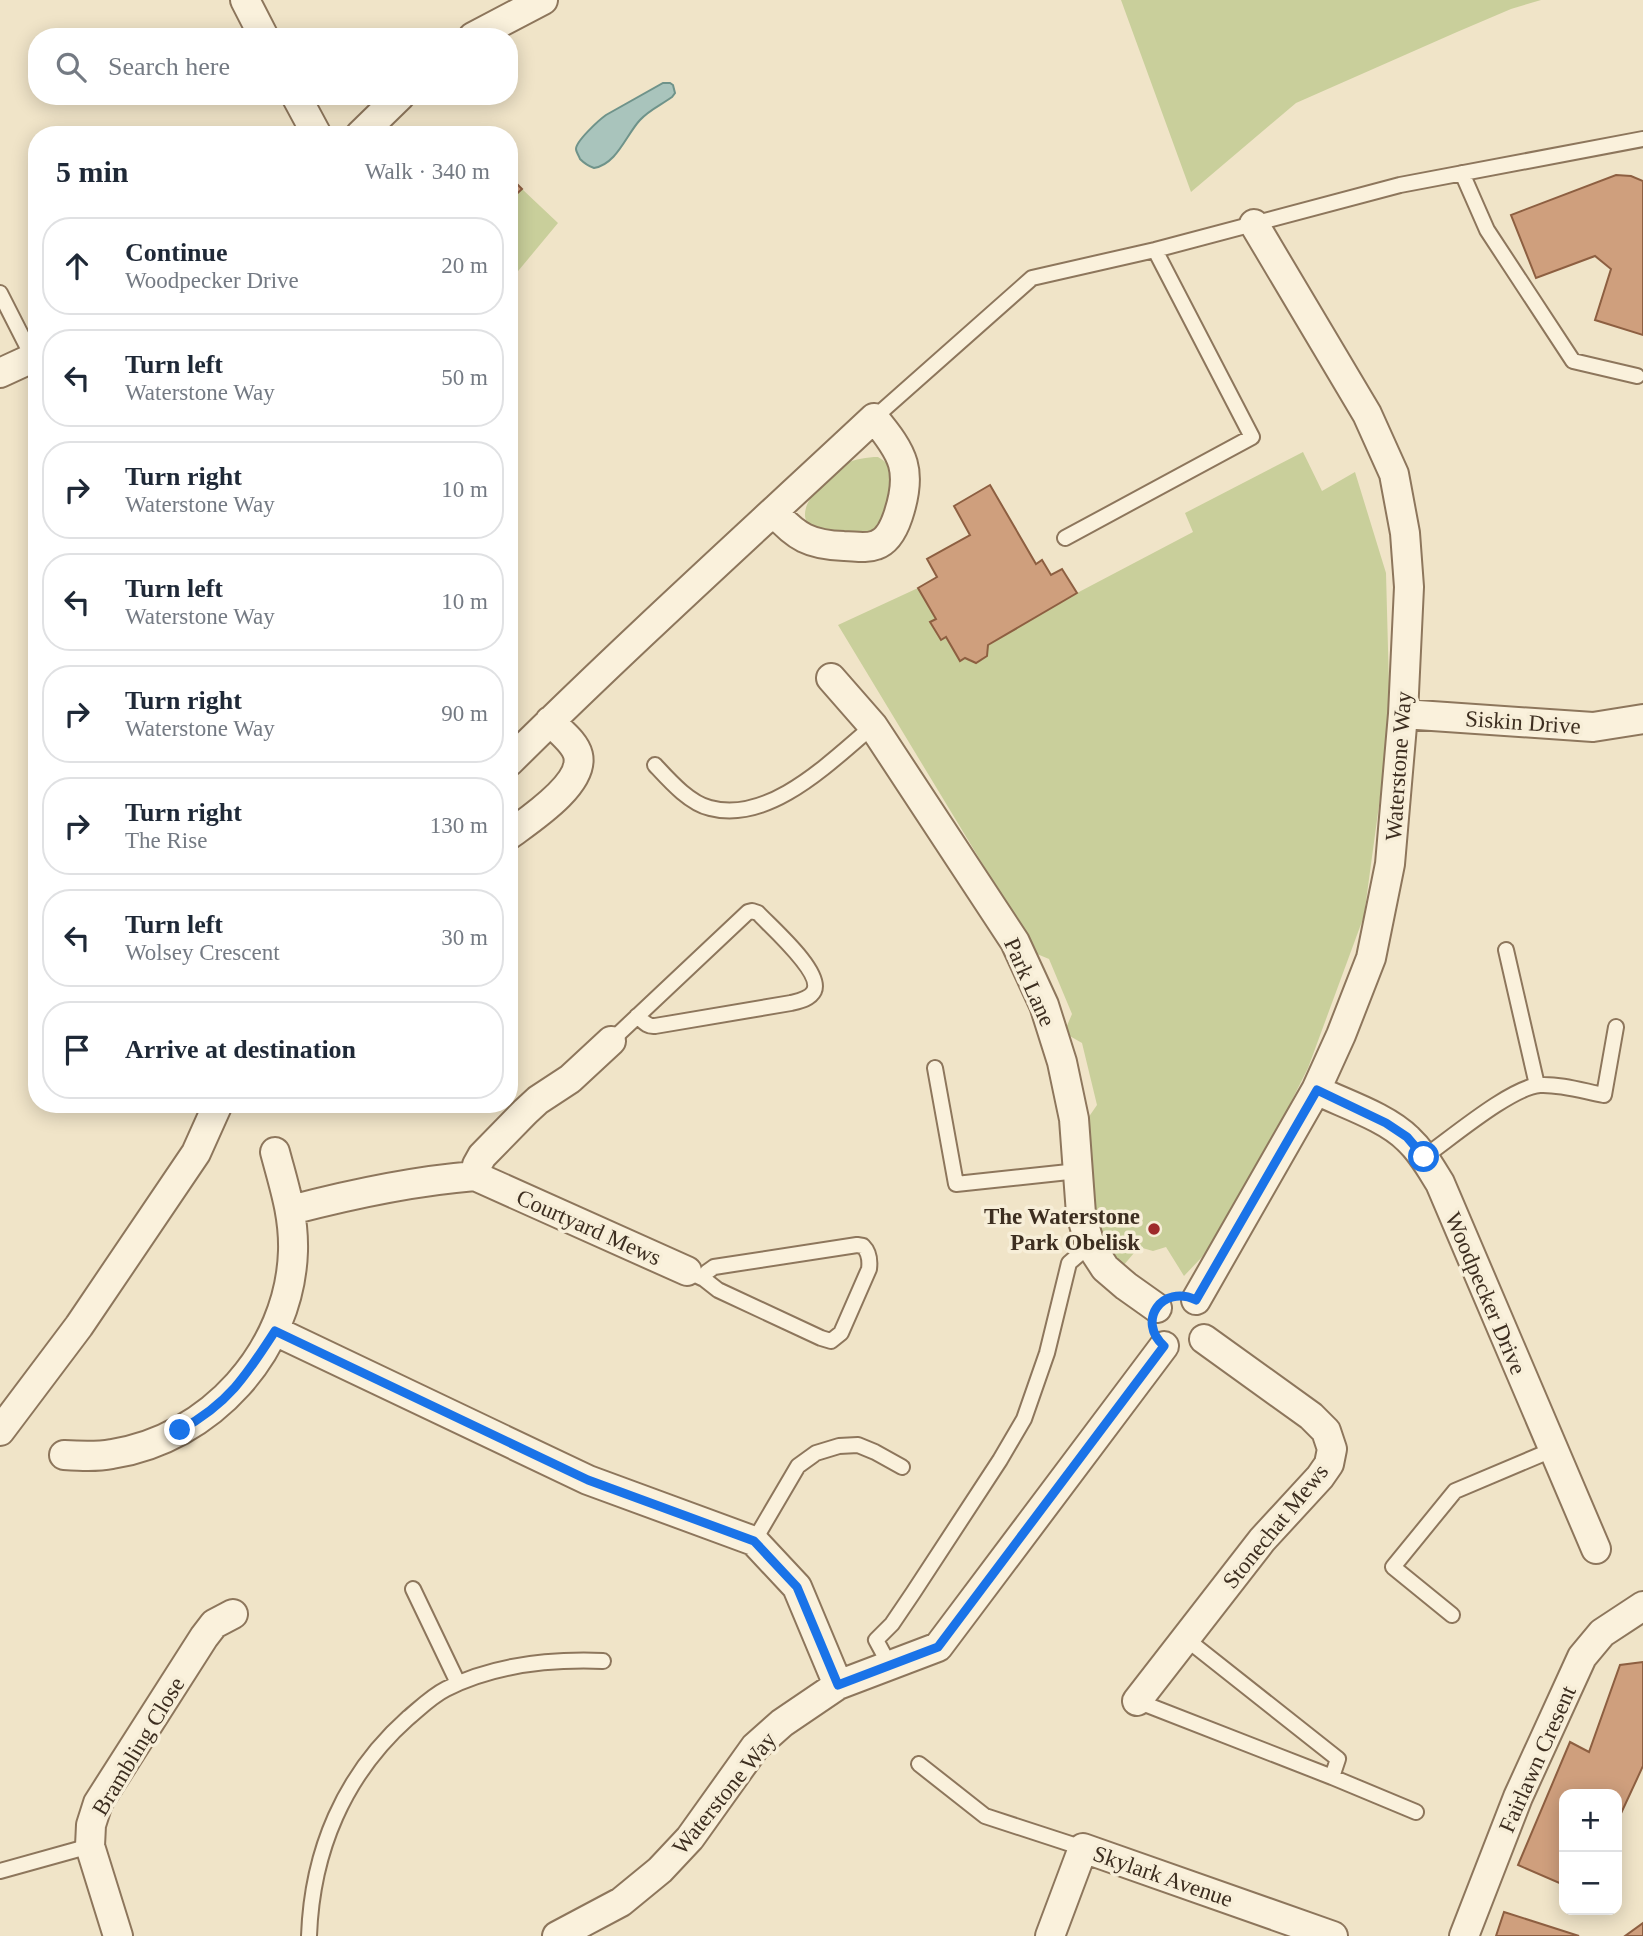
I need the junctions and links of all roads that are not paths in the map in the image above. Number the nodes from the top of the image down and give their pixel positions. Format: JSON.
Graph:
{"nodes":[{"id":1,"x":245,"y":0,"type":"edge"},
{"id":2,"x":543,"y":0,"type":"edge"},
{"id":3,"x":259,"y":28,"type":"edge"},
{"id":4,"x":490,"y":28,"type":"edge"},
{"id":5,"x":301,"y":105,"type":"edge"},
{"id":6,"x":391,"y":105,"type":"edge"},
{"id":7,"x":312,"y":126,"type":"edge"},
{"id":8,"x":369,"y":126,"type":"edge"},
{"id":9,"x":1643,"y":139,"type":"edge"},
{"id":10,"x":1462,"y":173,"type":"junction"},
{"id":11,"x":1254,"y":224,"type":"junction"},
{"id":12,"x":1155,"y":250,"type":"junction"},
{"id":13,"x":0,"y":293,"type":"edge"},
{"id":14,"x":28,"y":344,"type":"edge"},
{"id":15,"x":28,"y":360,"type":"edge"},
{"id":16,"x":0,"y":373,"type":"edge"},
{"id":17,"x":1637,"y":376,"type":"dead end"},
{"id":18,"x":874,"y":418,"type":"junction"},
{"id":19,"x":774,"y":512,"type":"junction"},
{"id":20,"x":1065,"y":538,"type":"dead end"},
{"id":21,"x":831,"y":678,"type":"dead end"},
{"id":22,"x":1403,"y":714,"type":"junction"},
{"id":23,"x":1643,"y":719,"type":"edge"},
{"id":24,"x":550,"y":722,"type":"junction"},
{"id":25,"x":873,"y":726,"type":"junction"},
{"id":26,"x":518,"y":753,"type":"edge"},
{"id":27,"x":655,"y":765,"type":"dead end"},
{"id":28,"x":518,"y":828,"type":"edge"},
{"id":29,"x":1506,"y":950,"type":"dead end"},
{"id":30,"x":637,"y":1016,"type":"junction"},
{"id":31,"x":1616,"y":1027,"type":"dead end"},
{"id":32,"x":611,"y":1041,"type":"joint"},
{"id":33,"x":935,"y":1068,"type":"dead end"},
{"id":34,"x":1537,"y":1085,"type":"junction"},
{"id":35,"x":1317,"y":1090,"type":"junction"},
{"id":36,"x":214,"y":1113,"type":"edge"},
{"id":37,"x":275,"y":1152,"type":"dead end"},
{"id":38,"x":1424,"y":1157,"type":"junction"},
{"id":39,"x":1079,"y":1171,"type":"junction"},
{"id":40,"x":475,"y":1176,"type":"junction"},
{"id":41,"x":291,"y":1210,"type":"junction"},
{"id":42,"x":1090,"y":1245,"type":"junction"},
{"id":43,"x":696,"y":1275,"type":"junction"},
{"id":44,"x":1196,"y":1300,"type":"junction"},
{"id":45,"x":1157,"y":1308,"type":"junction"},
{"id":46,"x":275,"y":1331,"type":"junction"},
{"id":47,"x":1204,"y":1339,"type":"junction"},
{"id":48,"x":1164,"y":1346,"type":"junction"},
{"id":49,"x":0,"y":1431,"type":"edge"},
{"id":50,"x":1552,"y":1450,"type":"junction"},
{"id":51,"x":64,"y":1455,"type":"dead end"},
{"id":52,"x":902,"y":1466,"type":"dead end"},
{"id":53,"x":754,"y":1541,"type":"junction"},
{"id":54,"x":1596,"y":1549,"type":"dead end"},
{"id":55,"x":414,"y":1589,"type":"dead end"},
{"id":56,"x":1643,"y":1606,"type":"edge"},
{"id":57,"x":233,"y":1614,"type":"dead end"},
{"id":58,"x":1452,"y":1615,"type":"dead end"},
{"id":59,"x":1185,"y":1638,"type":"junction"},
{"id":60,"x":603,"y":1661,"type":"dead end"},
{"id":61,"x":890,"y":1666,"type":"junction"},
{"id":62,"x":458,"y":1684,"type":"junction"},
{"id":63,"x":838,"y":1685,"type":"junction"},
{"id":64,"x":1137,"y":1701,"type":"joint"},
{"id":65,"x":919,"y":1764,"type":"dead end"},
{"id":66,"x":1332,"y":1777,"type":"junction"},
{"id":67,"x":1416,"y":1812,"type":"dead end"},
{"id":68,"x":90,"y":1846,"type":"junction"},
{"id":69,"x":1083,"y":1848,"type":"junction"},
{"id":70,"x":0,"y":1871,"type":"edge"},
{"id":71,"x":118,"y":1936,"type":"edge"},
{"id":72,"x":309,"y":1936,"type":"edge"},
{"id":73,"x":557,"y":1936,"type":"edge"},
{"id":74,"x":1050,"y":1936,"type":"edge"},
{"id":75,"x":1332,"y":1936,"type":"edge"},
{"id":76,"x":1464,"y":1936,"type":"edge"}],
"edges":[{"from":1,"to":3,"type":"street"},
{"from":2,"to":4,"type":"street"},
{"from":5,"to":7,"type":"street"},
{"from":6,"to":8,"type":"street"},
{"from":9,"to":10,"type":"lane"},
{"from":10,"to":11,"type":"lane"},
{"from":10,"to":17,"type":"lane"},
{"from":11,"to":12,"type":"lane"},
{"from":11,"to":22,"type":"street","name":"Waterstone Way"},
{"from":12,"to":18,"type":"lane"},
{"from":12,"to":20,"type":"lane"},
{"from":13,"to":14,"type":"lane"},
{"from":15,"to":16,"type":"street"},
{"from":18,"to":19,"type":"street"},
{"from":18,"to":19,"type":"street"},
{"from":19,"to":24,"type":"street"},
{"from":21,"to":25,"type":"street","name":"Park Lane"},
{"from":22,"to":23,"type":"street","name":"Siskin Drive"},
{"from":22,"to":35,"type":"street","name":"Waterstone Way"},
{"from":24,"to":26,"type":"street"},
{"from":24,"to":28,"type":"street"},
{"from":25,"to":27,"type":"lane"},
{"from":25,"to":39,"type":"street","name":"Park Lane"},
{"from":29,"to":34,"type":"lane"},
{"from":30,"to":30,"type":"lane"},
{"from":30,"to":32,"type":"lane"},
{"from":31,"to":34,"type":"lane"},
{"from":32,"to":40,"type":"street"},
{"from":33,"to":39,"type":"lane"},
{"from":34,"to":38,"type":"lane"},
{"from":35,"to":38,"type":"street","name":"Woodpecker Drive"},
{"from":35,"to":44,"type":"street","name":"Waterstone Way"},
{"from":36,"to":49,"type":"street"},
{"from":37,"to":41,"type":"street"},
{"from":38,"to":50,"type":"street","name":"Woodpecker Drive"},
{"from":39,"to":42,"type":"street","name":"Park Lane"},
{"from":40,"to":41,"type":"street"},
{"from":40,"to":43,"type":"street","name":"Courtyard Mews"},
{"from":41,"to":46,"type":"street"},
{"from":42,"to":45,"type":"street","name":"Park Lane"},
{"from":42,"to":61,"type":"lane"},
{"from":43,"to":43,"type":"lane","name":"Courtyard Mews"},
{"from":44,"to":45,"type":"street"},
{"from":44,"to":47,"type":"street"},
{"from":45,"to":48,"type":"street"},
{"from":46,"to":51,"type":"street"},
{"from":46,"to":53,"type":"street"},
{"from":47,"to":48,"type":"street"},
{"from":47,"to":59,"type":"street","name":"Stonechat Mews"},
{"from":48,"to":61,"type":"street","name":"Waterstone Way"},
{"from":50,"to":54,"type":"street","name":"Woodpecker Drive"},
{"from":50,"to":58,"type":"lane"},
{"from":52,"to":53,"type":"lane"},
{"from":53,"to":63,"type":"street"},
{"from":55,"to":62,"type":"lane"},
{"from":56,"to":76,"type":"street","name":"Fairlawn Cresent"},
{"from":57,"to":68,"type":"street","name":"Brambling Close"},
{"from":59,"to":64,"type":"street","name":"Stonechat Mews"},
{"from":59,"to":66,"type":"lane"},
{"from":60,"to":62,"type":"lane"},
{"from":61,"to":63,"type":"street","name":"Waterstone Way"},
{"from":62,"to":72,"type":"lane"},
{"from":63,"to":73,"type":"street","name":"Waterstone Way"},
{"from":64,"to":66,"type":"lane","name":"Stonechat Mews"},
{"from":65,"to":69,"type":"lane"},
{"from":66,"to":67,"type":"lane","name":"Stonechat Mews"},
{"from":68,"to":70,"type":"lane"},
{"from":68,"to":71,"type":"street","name":"Brambling Close"},
{"from":69,"to":74,"type":"street","name":"Skylark Avenue"},
{"from":69,"to":75,"type":"street","name":"Skylark Avenue"}]}
